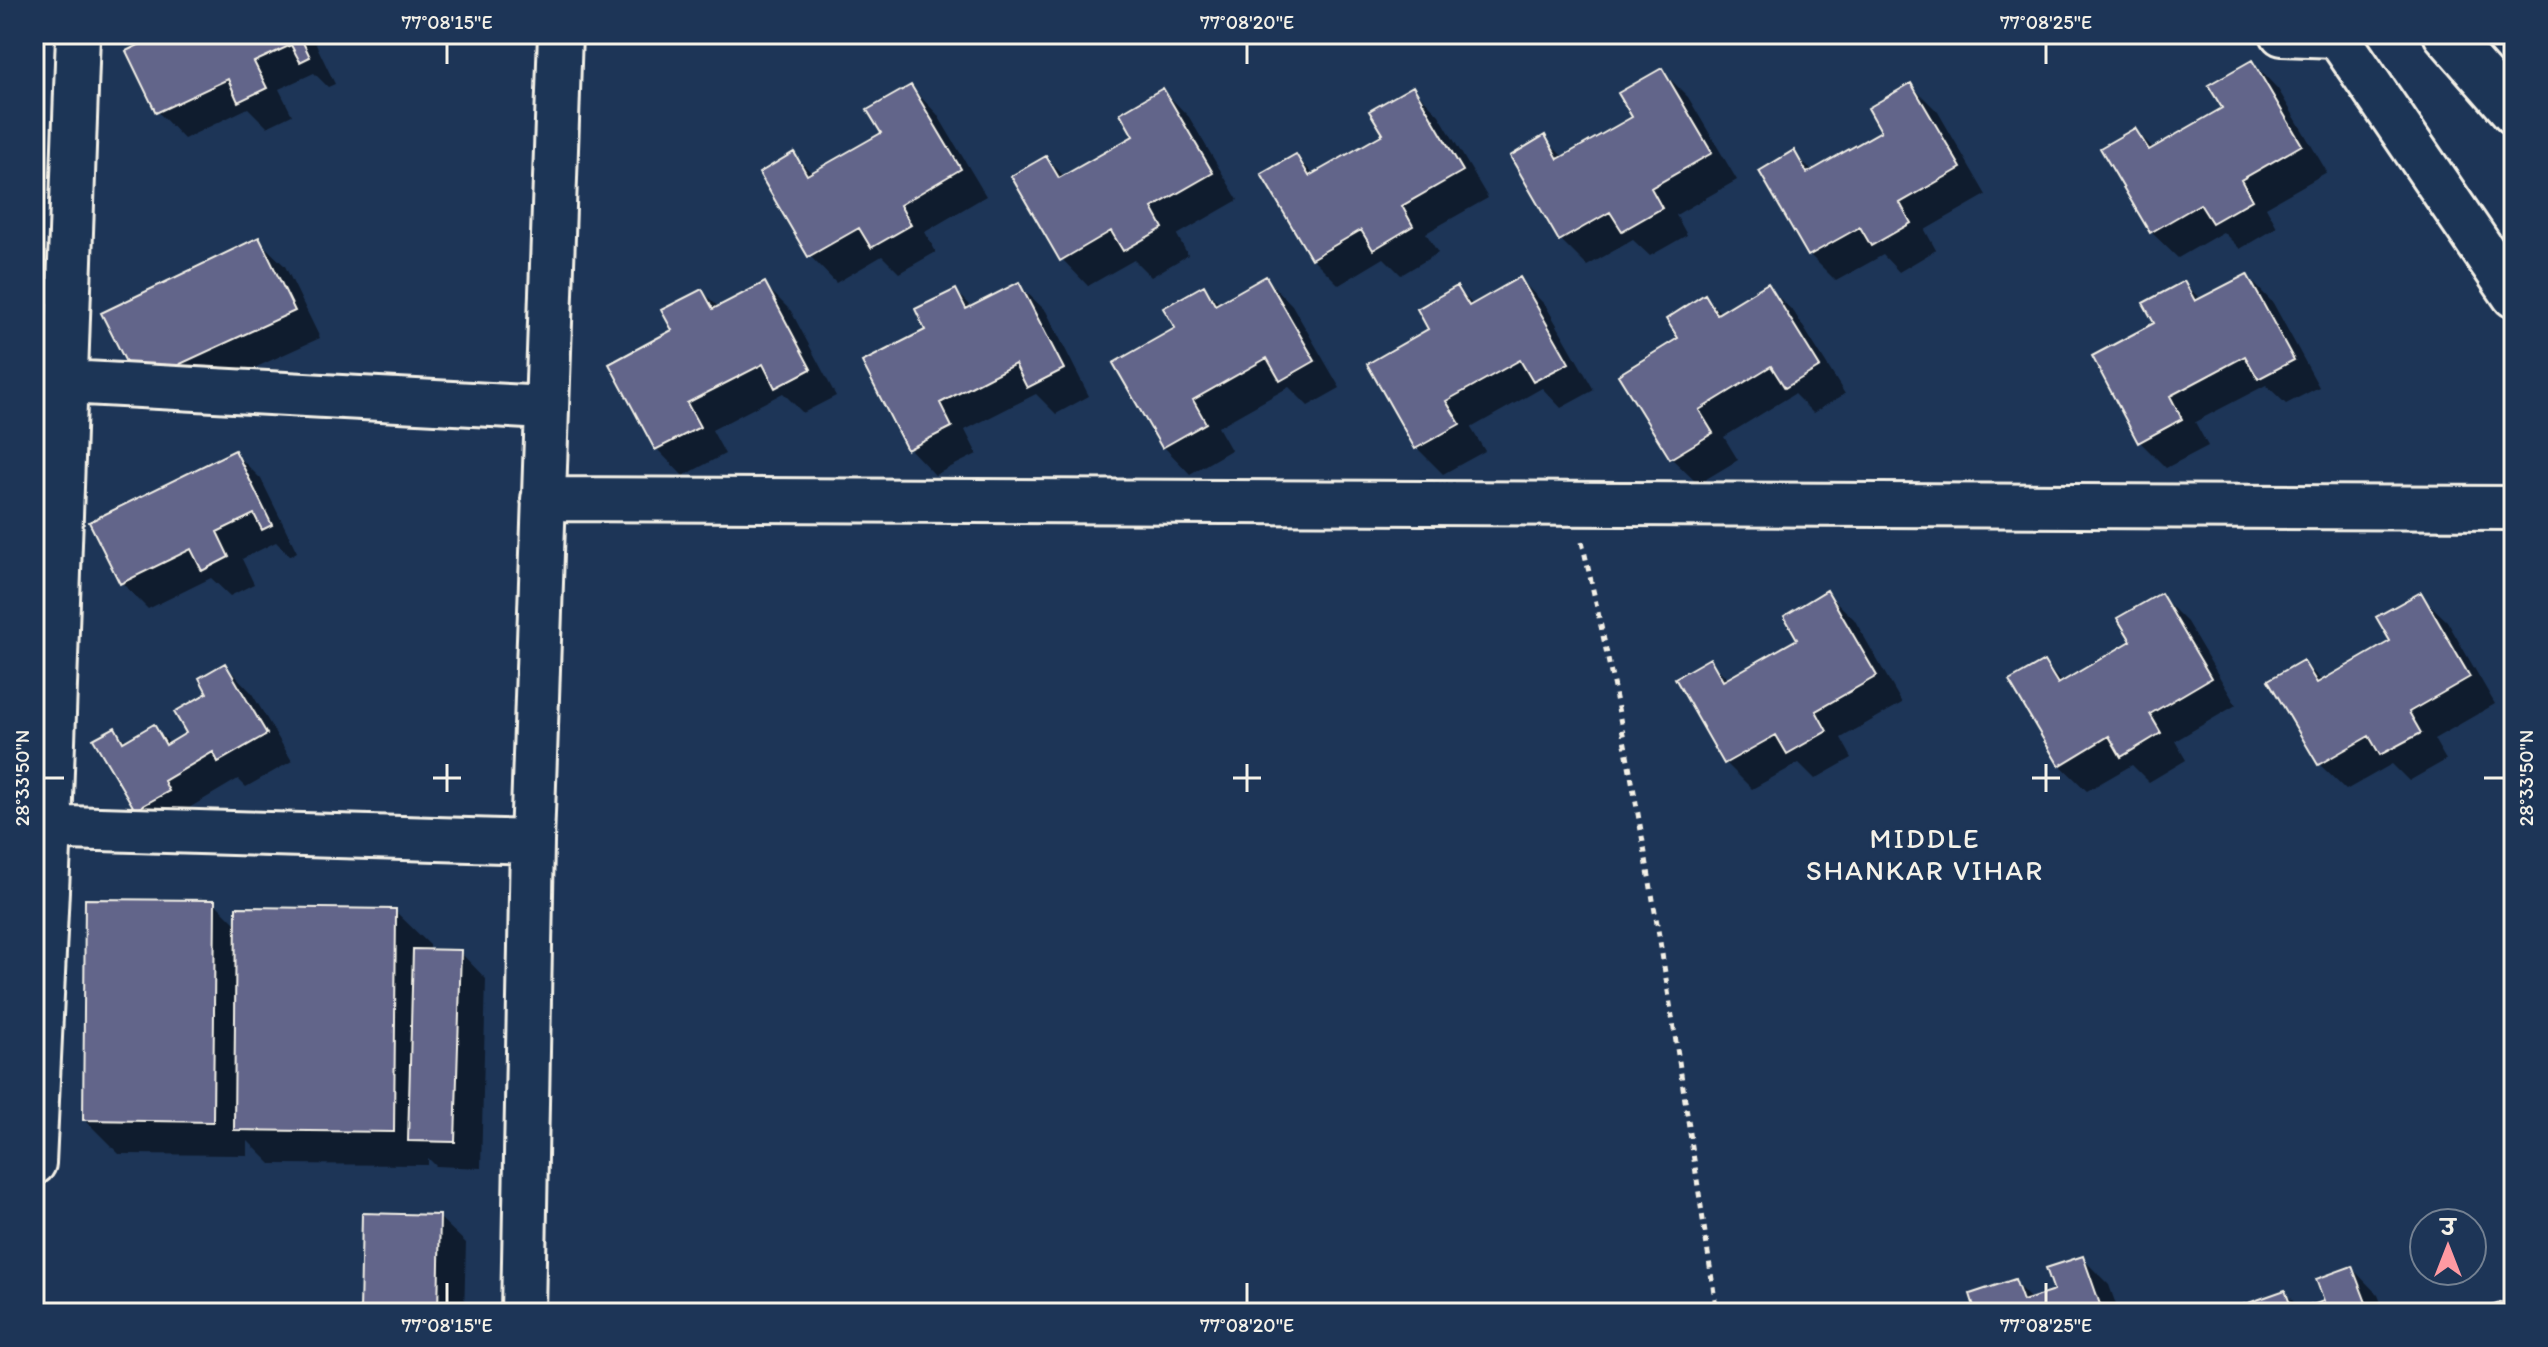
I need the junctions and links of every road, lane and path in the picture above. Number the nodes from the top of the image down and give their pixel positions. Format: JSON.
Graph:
{"nodes":[{"id":1,"x":78,"y":34,"type":"edge"},
{"id":2,"x":560,"y":34,"type":"edge"},
{"id":3,"x":2282,"y":34,"type":"edge"},
{"id":4,"x":2445,"y":34,"type":"edge"},
{"id":5,"x":2336,"y":35,"type":"edge"},
{"id":6,"x":2514,"y":113,"type":"edge"},
{"id":7,"x":2514,"y":296,"type":"edge"},
{"id":8,"x":66,"y":382,"type":"junction"},
{"id":9,"x":546,"y":408,"type":"junction"},
{"id":10,"x":543,"y":499,"type":"junction"},
{"id":11,"x":1573,"y":504,"type":"junction"},
{"id":12,"x":2514,"y":508,"type":"edge"},
{"id":13,"x":42,"y":827,"type":"edge"},
{"id":14,"x":532,"y":842,"type":"junction"},
{"id":15,"x":34,"y":1163,"type":"edge"},
{"id":16,"x":523,"y":1313,"type":"edge"},
{"id":17,"x":1717,"y":1313,"type":"edge"}],
"edges":[{"from":1,"to":8,"type":"street"},
{"from":2,"to":9,"type":"street"},
{"from":3,"to":5,"type":"street"},
{"from":4,"to":6,"type":"street"},
{"from":5,"to":7,"type":"street"},
{"from":8,"to":9,"type":"street"},
{"from":8,"to":13,"type":"street"},
{"from":9,"to":10,"type":"street"},
{"from":10,"to":11,"type":"street"},
{"from":10,"to":14,"type":"street"},
{"from":11,"to":12,"type":"street"},
{"from":11,"to":17,"type":"path"},
{"from":13,"to":14,"type":"street"},
{"from":13,"to":15,"type":"street"},
{"from":14,"to":16,"type":"street"}]}
